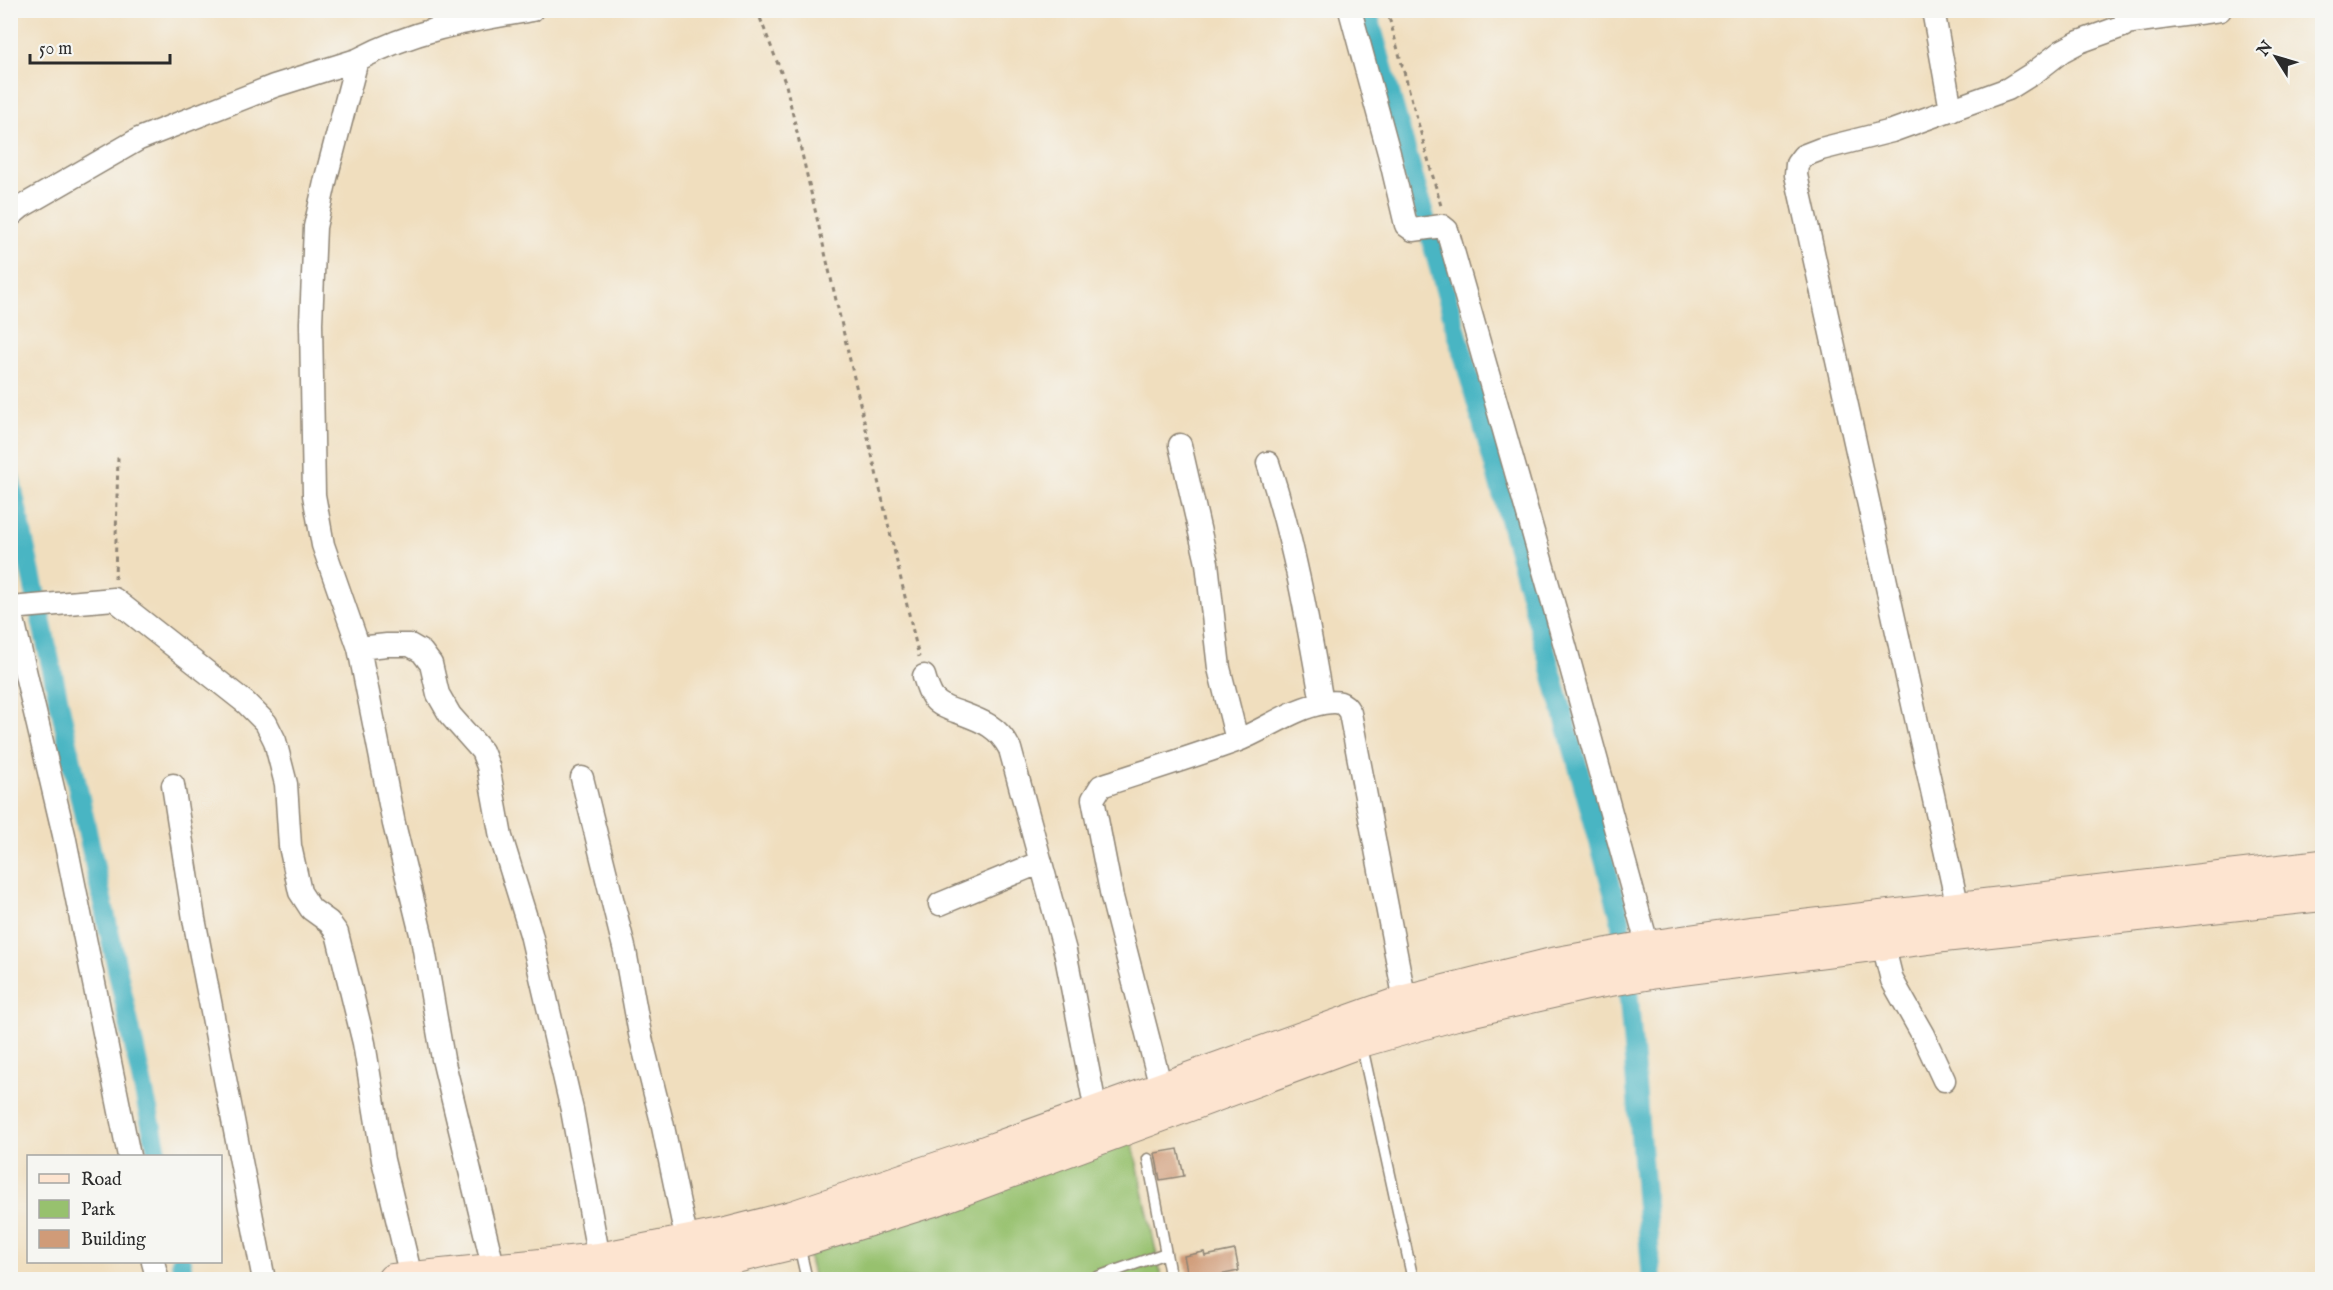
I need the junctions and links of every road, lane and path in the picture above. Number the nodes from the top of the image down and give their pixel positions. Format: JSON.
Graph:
{"nodes":[{"id":1,"x":532,"y":10,"type":"edge"},
{"id":2,"x":757,"y":10,"type":"edge"},
{"id":3,"x":1350,"y":10,"type":"edge"},
{"id":4,"x":1387,"y":10,"type":"edge"},
{"id":5,"x":1933,"y":10,"type":"edge"},
{"id":6,"x":2220,"y":10,"type":"edge"},
{"id":7,"x":2125,"y":17,"type":"edge"},
{"id":8,"x":357,"y":60,"type":"junction"},
{"id":9,"x":1950,"y":110,"type":"junction"},
{"id":10,"x":10,"y":216,"type":"edge"},
{"id":11,"x":1434,"y":229,"type":"junction"},
{"id":12,"x":1180,"y":445,"type":"dead end"},
{"id":13,"x":118,"y":458,"type":"dead end"},
{"id":14,"x":1268,"y":463,"type":"dead end"},
{"id":15,"x":114,"y":599,"type":"junction"},
{"id":16,"x":11,"y":608,"type":"edge"},
{"id":17,"x":359,"y":648,"type":"junction"},
{"id":18,"x":924,"y":676,"type":"joint"},
{"id":19,"x":1322,"y":703,"type":"junction"},
{"id":20,"x":1237,"y":740,"type":"junction"},
{"id":21,"x":582,"y":778,"type":"dead end"},
{"id":22,"x":173,"y":785,"type":"dead end"},
{"id":23,"x":1041,"y":862,"type":"junction"},
{"id":24,"x":2322,"y":867,"type":"edge"},
{"id":25,"x":2322,"y":895,"type":"edge"},
{"id":26,"x":940,"y":904,"type":"dead end"},
{"id":27,"x":1958,"y":908,"type":"junction"},
{"id":28,"x":1883,"y":944,"type":"junction"},
{"id":29,"x":1648,"y":947,"type":"junction"},
{"id":30,"x":1405,"y":1001,"type":"junction"},
{"id":31,"x":1359,"y":1030,"type":"junction"},
{"id":32,"x":1944,"y":1080,"type":"dead end"},
{"id":33,"x":1161,"y":1088,"type":"junction"},
{"id":34,"x":1096,"y":1111,"type":"junction"},
{"id":35,"x":129,"y":1155,"type":"edge"},
{"id":36,"x":1148,"y":1159,"type":"dead end"},
{"id":37,"x":795,"y":1230,"type":"junction"},
{"id":38,"x":687,"y":1242,"type":"junction"},
{"id":39,"x":1166,"y":1253,"type":"junction"},
{"id":40,"x":600,"y":1259,"type":"junction"},
{"id":41,"x":153,"y":1263,"type":"edge"},
{"id":42,"x":494,"y":1270,"type":"junction"},
{"id":43,"x":402,"y":1278,"type":"edge"},
{"id":44,"x":158,"y":1280,"type":"edge"},
{"id":45,"x":264,"y":1280,"type":"edge"},
{"id":46,"x":627,"y":1280,"type":"edge"},
{"id":47,"x":807,"y":1280,"type":"edge"},
{"id":48,"x":1089,"y":1280,"type":"edge"},
{"id":49,"x":1171,"y":1280,"type":"edge"},
{"id":50,"x":1413,"y":1280,"type":"edge"}],
"edges":[{"from":1,"to":8,"type":"street"},
{"from":2,"to":18,"type":"path"},
{"from":3,"to":11,"type":"street"},
{"from":4,"to":11,"type":"path"},
{"from":5,"to":9,"type":"street"},
{"from":6,"to":7,"type":"street"},
{"from":7,"to":9,"type":"street"},
{"from":8,"to":10,"type":"street"},
{"from":8,"to":17,"type":"street"},
{"from":9,"to":27,"type":"street"},
{"from":11,"to":29,"type":"street"},
{"from":12,"to":20,"type":"street"},
{"from":13,"to":15,"type":"path"},
{"from":14,"to":19,"type":"street"},
{"from":15,"to":16,"type":"street"},
{"from":15,"to":43,"type":"street"},
{"from":16,"to":35,"type":"street"},
{"from":17,"to":40,"type":"street"},
{"from":17,"to":42,"type":"street"},
{"from":18,"to":23,"type":"street"},
{"from":19,"to":20,"type":"street"},
{"from":19,"to":30,"type":"street"},
{"from":20,"to":33,"type":"street"},
{"from":21,"to":38,"type":"street"},
{"from":22,"to":45,"type":"street"},
{"from":23,"to":26,"type":"street"},
{"from":23,"to":34,"type":"street"},
{"from":24,"to":27,"type":"street"},
{"from":25,"to":28,"type":"street"},
{"from":27,"to":29,"type":"street"},
{"from":28,"to":31,"type":"street"},
{"from":28,"to":32,"type":"street"},
{"from":29,"to":30,"type":"street"},
{"from":30,"to":31,"type":"street"},
{"from":31,"to":33,"type":"street"},
{"from":31,"to":37,"type":"street"},
{"from":31,"to":50,"type":"lane"},
{"from":33,"to":34,"type":"street"},
{"from":34,"to":37,"type":"street"},
{"from":36,"to":39,"type":"lane"},
{"from":37,"to":38,"type":"street"},
{"from":37,"to":46,"type":"street"},
{"from":37,"to":47,"type":"lane"},
{"from":38,"to":40,"type":"street"},
{"from":39,"to":48,"type":"lane"},
{"from":39,"to":49,"type":"lane"},
{"from":40,"to":42,"type":"street"},
{"from":41,"to":44,"type":"street"},
{"from":42,"to":43,"type":"street"}]}
